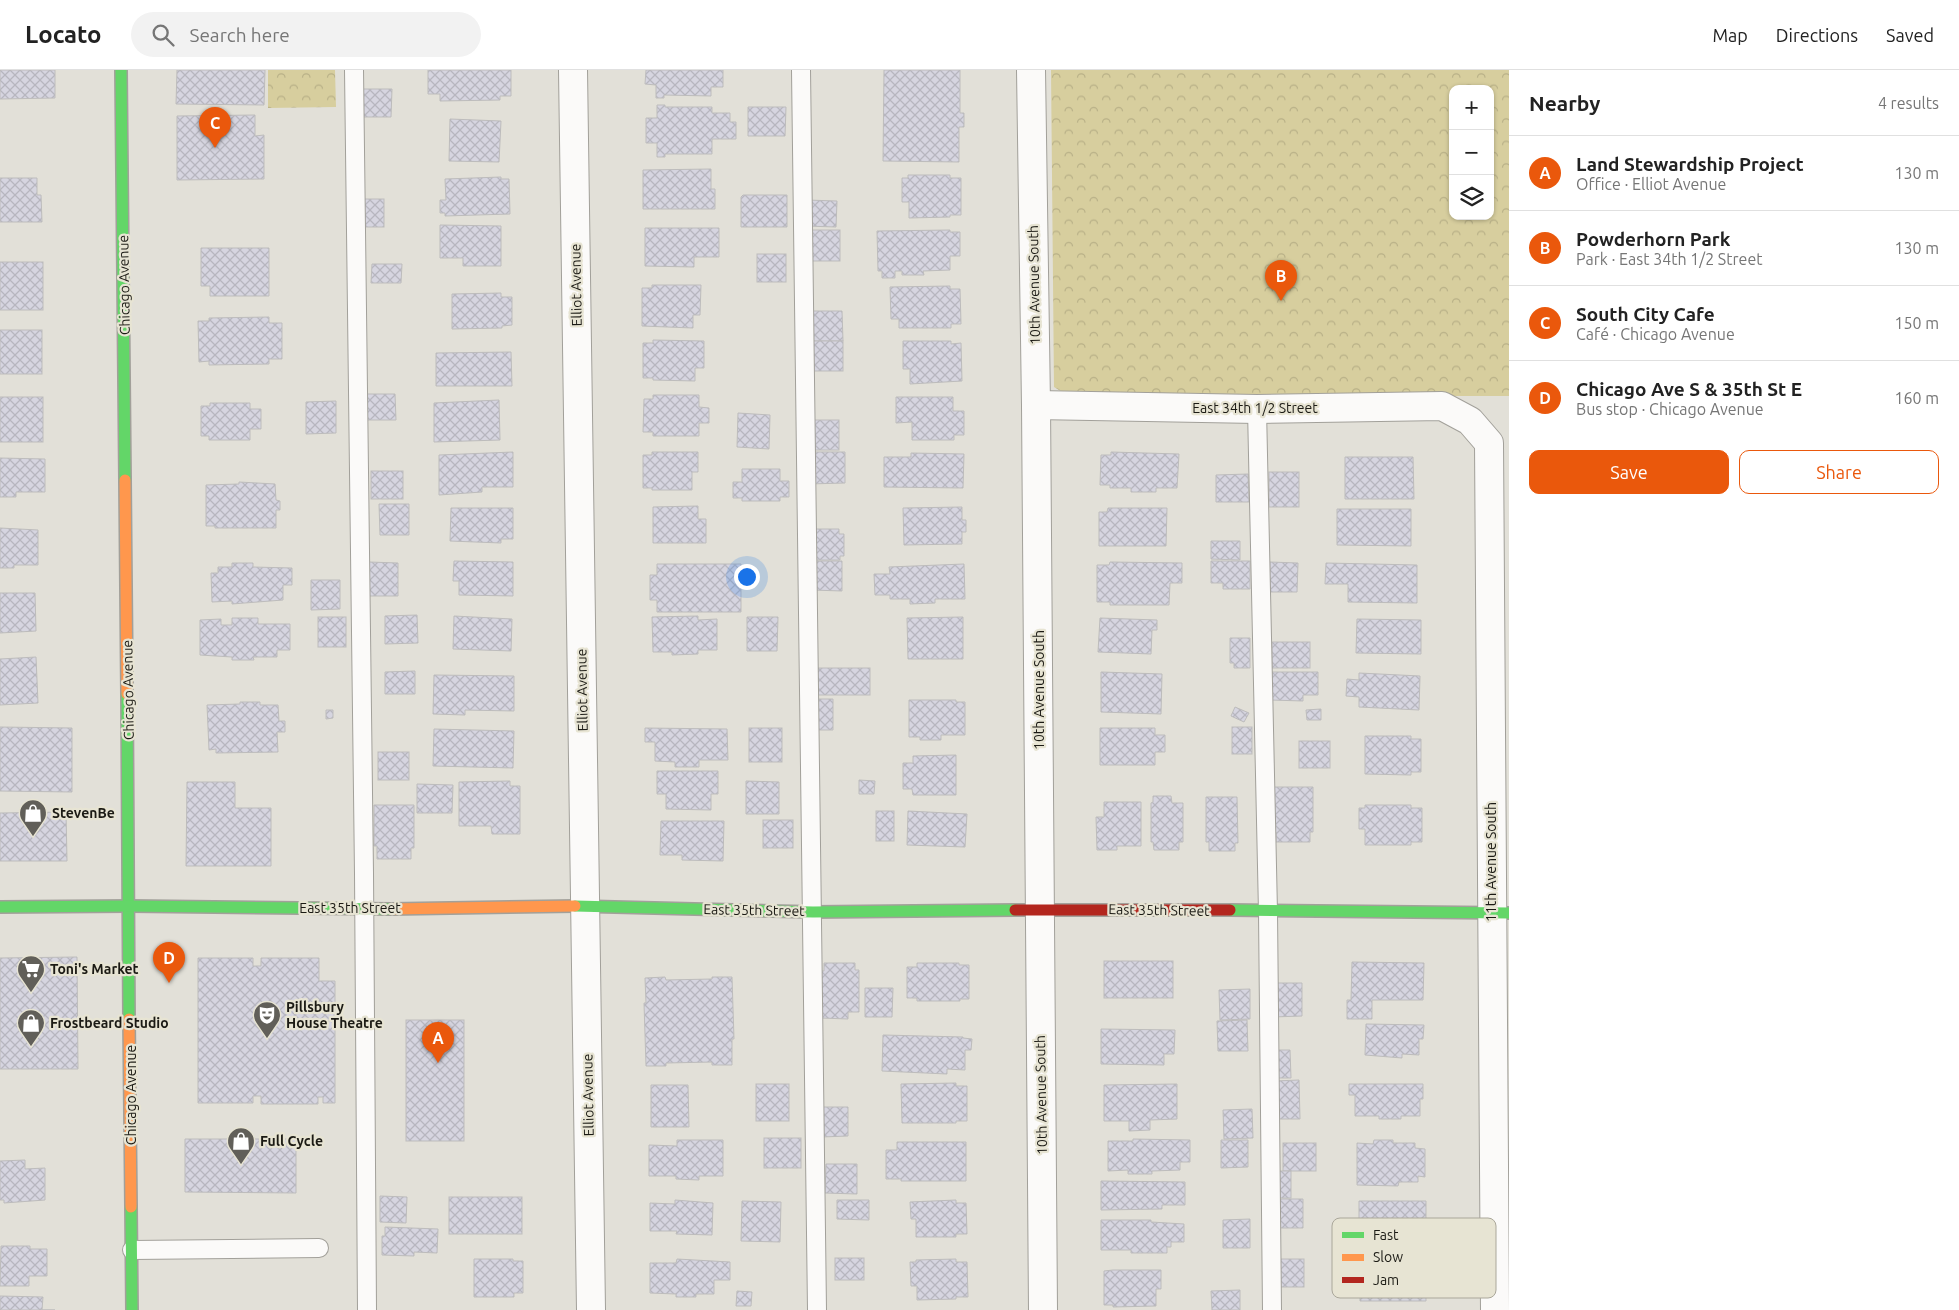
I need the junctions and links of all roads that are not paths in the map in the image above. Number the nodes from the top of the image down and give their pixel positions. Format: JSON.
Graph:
{"nodes":[{"id":1,"x":121,"y":70,"type":"edge"},
{"id":2,"x":354,"y":70,"type":"edge"},
{"id":3,"x":573,"y":70,"type":"edge"},
{"id":4,"x":800,"y":70,"type":"edge"},
{"id":5,"x":1031,"y":70,"type":"edge"},
{"id":6,"x":1036,"y":405,"type":"junction"},
{"id":7,"x":1257,"y":409,"type":"junction"},
{"id":8,"x":1470,"y":421,"type":"joint"},
{"id":9,"x":130,"y":906,"type":"junction"},
{"id":10,"x":585,"y":906,"type":"junction"},
{"id":11,"x":0,"y":907,"type":"edge"},
{"id":12,"x":365,"y":909,"type":"junction"},
{"id":13,"x":1040,"y":909,"type":"junction"},
{"id":14,"x":812,"y":912,"type":"junction"},
{"id":15,"x":1268,"y":912,"type":"junction"},
{"id":16,"x":1500,"y":913,"type":"edge"},
{"id":17,"x":1496,"y":1231,"type":"edge"},
{"id":18,"x":319,"y":1248,"type":"dead end"},
{"id":19,"x":132,"y":1250,"type":"junction"},
{"id":20,"x":132,"y":1310,"type":"edge"},
{"id":21,"x":367,"y":1310,"type":"edge"},
{"id":22,"x":591,"y":1310,"type":"edge"},
{"id":23,"x":817,"y":1310,"type":"edge"},
{"id":24,"x":1043,"y":1310,"type":"edge"},
{"id":25,"x":1272,"y":1310,"type":"edge"}],
"edges":[{"from":1,"to":9,"type":"street","name":"Chicago Avenue"},
{"from":2,"to":12,"type":"lane"},
{"from":3,"to":10,"type":"street","name":"Elliot Avenue"},
{"from":4,"to":14,"type":"lane"},
{"from":5,"to":6,"type":"street","name":"10th Avenue South"},
{"from":6,"to":7,"type":"street","name":"East 34th 1/2 Street"},
{"from":6,"to":13,"type":"street","name":"10th Avenue South"},
{"from":7,"to":8,"type":"street","name":"East 34th 1/2 Street"},
{"from":7,"to":15,"type":"lane"},
{"from":8,"to":16,"type":"street","name":"11th Avenue South"},
{"from":9,"to":11,"type":"street","name":"East 35th Street"},
{"from":9,"to":12,"type":"street","name":"East 35th Street"},
{"from":9,"to":19,"type":"street","name":"Chicago Avenue"},
{"from":10,"to":12,"type":"street","name":"East 35th Street"},
{"from":10,"to":14,"type":"street","name":"East 35th Street"},
{"from":10,"to":22,"type":"street","name":"Elliot Avenue"},
{"from":12,"to":21,"type":"lane"},
{"from":13,"to":14,"type":"street","name":"East 35th Street"},
{"from":13,"to":15,"type":"street","name":"East 35th Street"},
{"from":13,"to":24,"type":"street","name":"10th Avenue South"},
{"from":14,"to":23,"type":"lane"},
{"from":15,"to":16,"type":"street","name":"East 35th Street"},
{"from":15,"to":25,"type":"lane"},
{"from":16,"to":17,"type":"street","name":"11th Avenue South"},
{"from":18,"to":19,"type":"lane"},
{"from":19,"to":20,"type":"street","name":"Chicago Avenue"}]}
